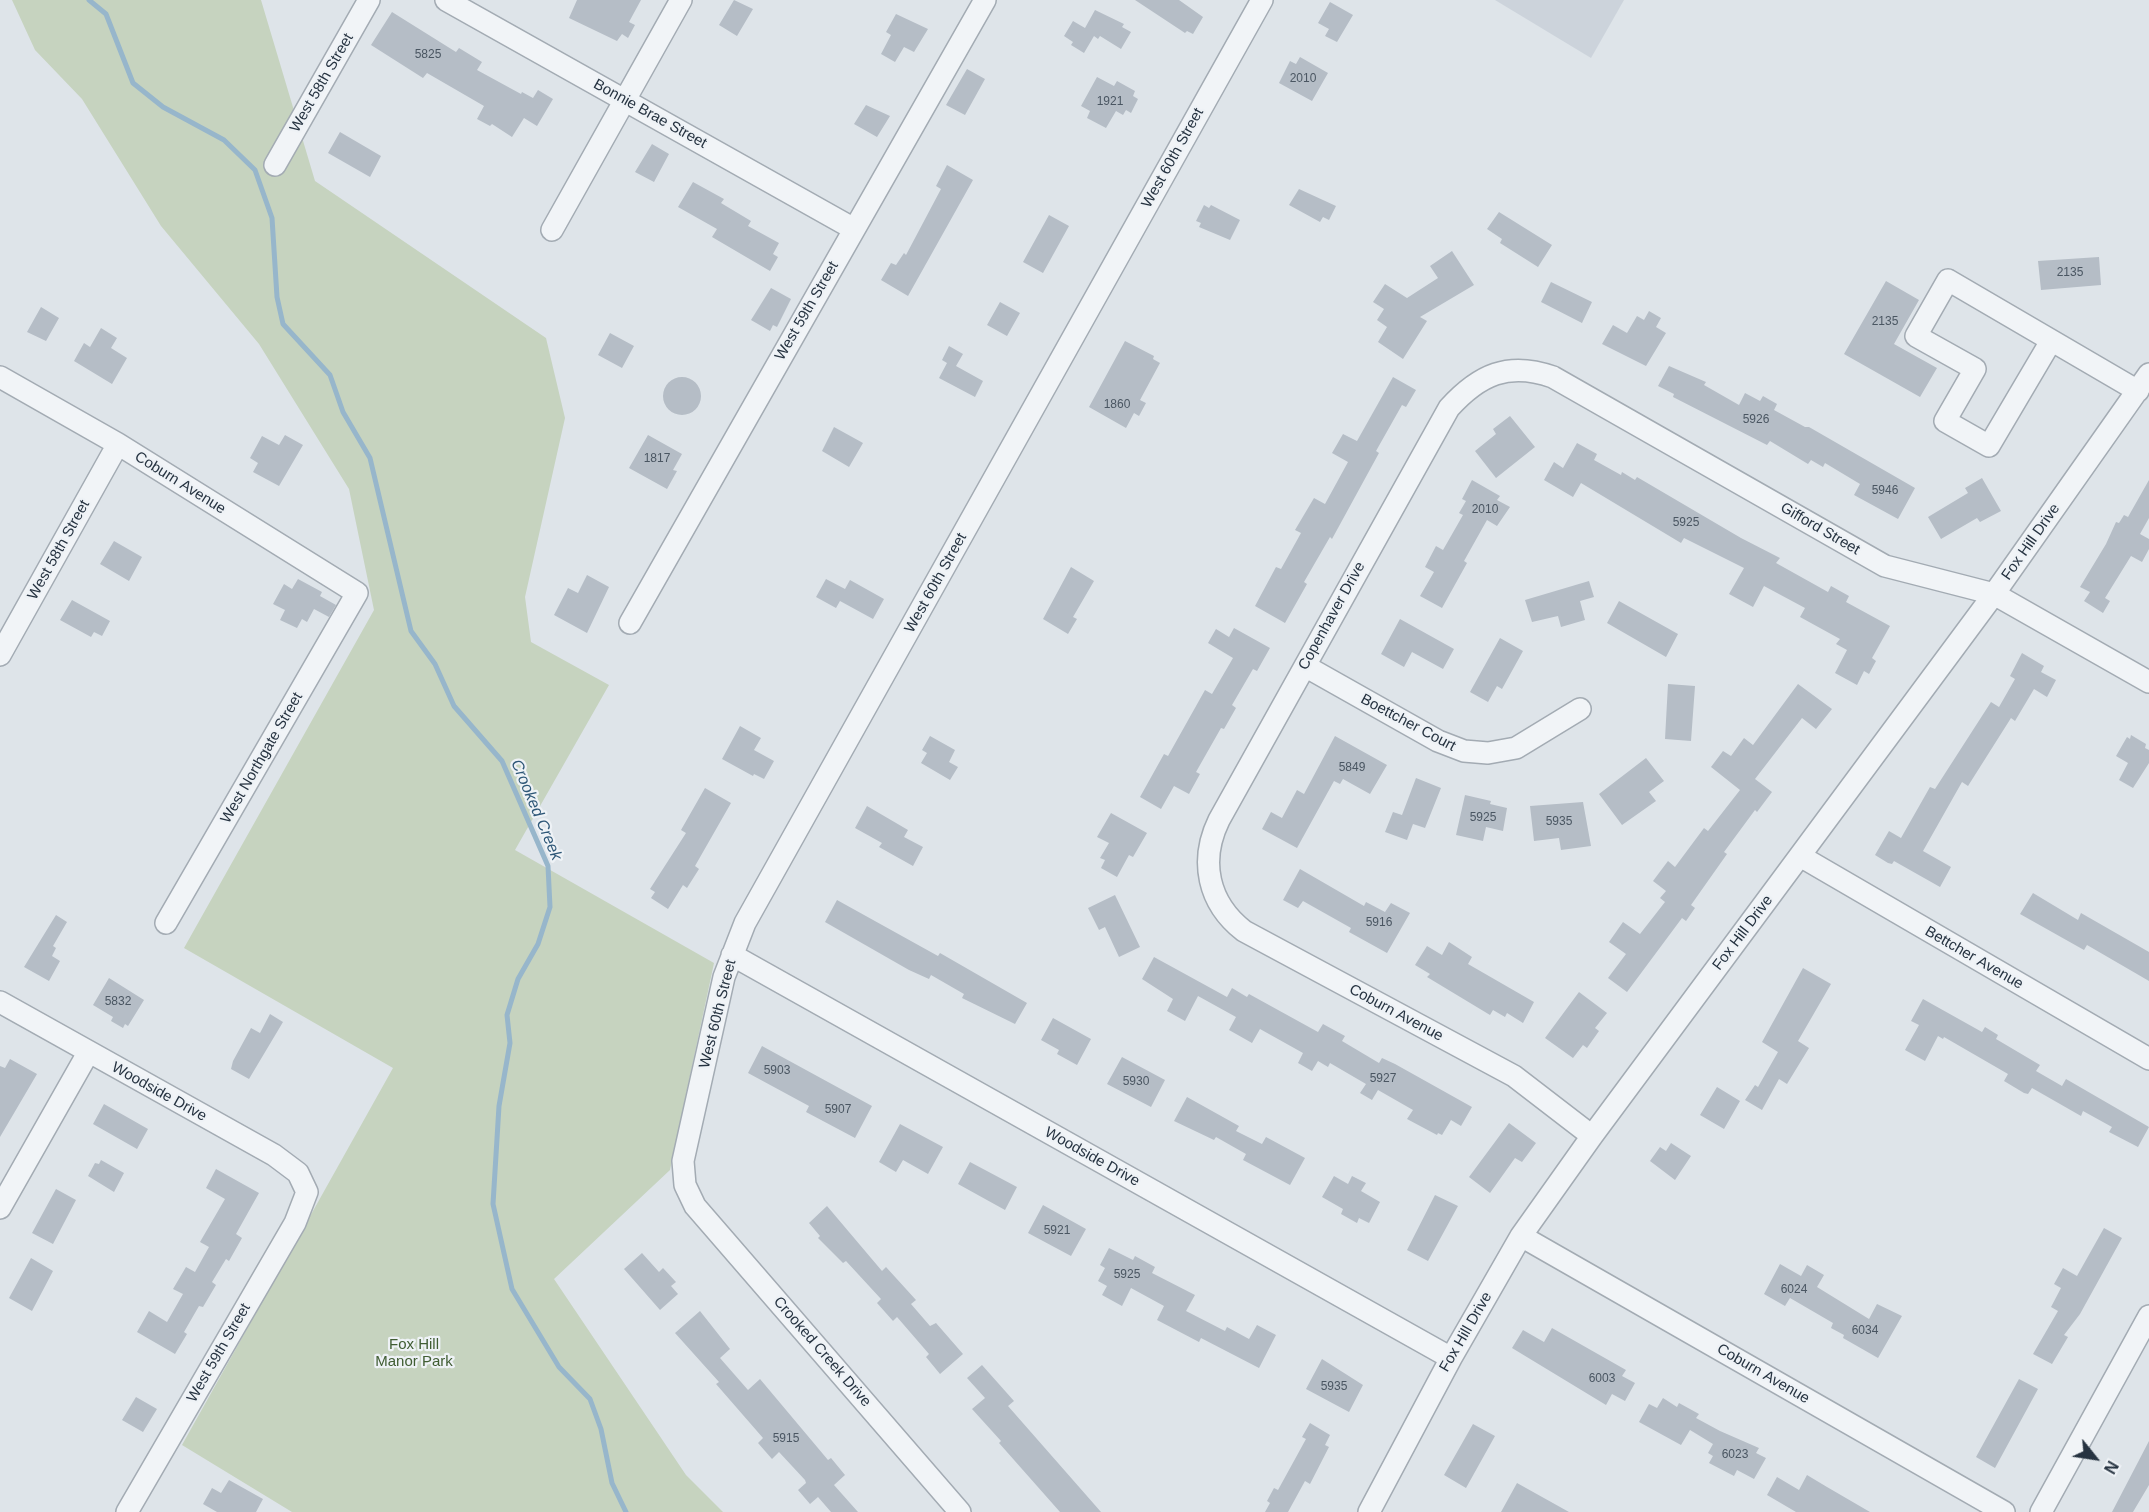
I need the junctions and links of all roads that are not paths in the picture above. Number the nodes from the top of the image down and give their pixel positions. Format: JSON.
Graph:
{"nodes":[{"id":1,"x":369,"y":0,"type":"edge"},
{"id":2,"x":446,"y":0,"type":"edge"},
{"id":3,"x":681,"y":0,"type":"edge"},
{"id":4,"x":985,"y":0,"type":"edge"},
{"id":5,"x":1262,"y":0,"type":"edge"},
{"id":6,"x":625,"y":100,"type":"junction"},
{"id":7,"x":275,"y":165,"type":"dead end"},
{"id":8,"x":854,"y":229,"type":"junction"},
{"id":9,"x":552,"y":230,"type":"dead end"},
{"id":10,"x":2052,"y":341,"type":"junction"},
{"id":11,"x":1496,"y":373,"type":"joint"},
{"id":12,"x":0,"y":377,"type":"edge"},
{"id":13,"x":2143,"y":383,"type":"edge"},
{"id":14,"x":118,"y":444,"type":"junction"},
{"id":15,"x":357,"y":593,"type":"joint"},
{"id":16,"x":1994,"y":594,"type":"junction"},
{"id":17,"x":630,"y":623,"type":"dead end"},
{"id":18,"x":0,"y":655,"type":"edge"},
{"id":19,"x":1305,"y":666,"type":"junction"},
{"id":20,"x":2149,"y":682,"type":"edge"},
{"id":21,"x":1580,"y":709,"type":"dead end"},
{"id":22,"x":1800,"y":856,"type":"junction"},
{"id":23,"x":1209,"y":883,"type":"joint"},
{"id":24,"x":166,"y":923,"type":"dead end"},
{"id":25,"x":732,"y":955,"type":"junction"},
{"id":26,"x":0,"y":1002,"type":"edge"},
{"id":27,"x":88,"y":1053,"type":"junction"},
{"id":28,"x":2149,"y":1059,"type":"edge"},
{"id":29,"x":1592,"y":1136,"type":"junction"},
{"id":30,"x":687,"y":1191,"type":"joint"},
{"id":31,"x":307,"y":1192,"type":"joint"},
{"id":32,"x":0,"y":1208,"type":"edge"},
{"id":33,"x":1521,"y":1236,"type":"junction"},
{"id":34,"x":2149,"y":1316,"type":"edge"},
{"id":35,"x":1451,"y":1358,"type":"junction"},
{"id":36,"x":127,"y":1512,"type":"edge"},
{"id":37,"x":960,"y":1512,"type":"edge"},
{"id":38,"x":1369,"y":1512,"type":"edge"},
{"id":39,"x":2004,"y":1512,"type":"edge"},
{"id":40,"x":2041,"y":1512,"type":"edge"}],
"edges":[{"from":1,"to":7,"type":"street","name":"West 58th Street"},
{"from":2,"to":6,"type":"street","name":"Bonnie Brae Street"},
{"from":3,"to":6,"type":"street"},
{"from":4,"to":8,"type":"street","name":"West 59th Street"},
{"from":5,"to":25,"type":"street","name":"West 60th Street"},
{"from":6,"to":8,"type":"street","name":"Bonnie Brae Street"},
{"from":6,"to":9,"type":"street"},
{"from":8,"to":17,"type":"street","name":"West 59th Street"},
{"from":10,"to":10,"type":"street"},
{"from":10,"to":13,"type":"street"},
{"from":11,"to":16,"type":"street","name":"Gifford Street"},
{"from":11,"to":19,"type":"street","name":"Copenhaver Drive"},
{"from":12,"to":14,"type":"street","name":"Coburn Avenue"},
{"from":13,"to":16,"type":"street","name":"Fox Hill Drive"},
{"from":14,"to":15,"type":"street","name":"Coburn Avenue"},
{"from":14,"to":18,"type":"street","name":"West 58th Street"},
{"from":15,"to":24,"type":"street","name":"West Northgate Street"},
{"from":16,"to":20,"type":"street","name":"Gifford Street"},
{"from":16,"to":22,"type":"street","name":"Fox Hill Drive"},
{"from":19,"to":21,"type":"street","name":"Boettcher Court"},
{"from":19,"to":23,"type":"street","name":"Copenhaver Drive"},
{"from":22,"to":28,"type":"street","name":"Bettcher Avenue"},
{"from":22,"to":29,"type":"street","name":"Fox Hill Drive"},
{"from":23,"to":29,"type":"street","name":"Coburn Avenue"},
{"from":25,"to":30,"type":"street","name":"West 60th Street"},
{"from":25,"to":35,"type":"street","name":"Woodside Drive"},
{"from":26,"to":27,"type":"street","name":"Woodside Drive"},
{"from":27,"to":31,"type":"street","name":"Woodside Drive"},
{"from":27,"to":32,"type":"street"},
{"from":29,"to":33,"type":"street","name":"Fox Hill Drive"},
{"from":30,"to":37,"type":"street","name":"Crooked Creek Drive"},
{"from":31,"to":36,"type":"street","name":"West 59th Street"},
{"from":33,"to":35,"type":"street","name":"Fox Hill Drive"},
{"from":33,"to":39,"type":"street","name":"Coburn Avenue"},
{"from":34,"to":40,"type":"street"},
{"from":35,"to":38,"type":"street","name":"Fox Hill Drive"}]}
